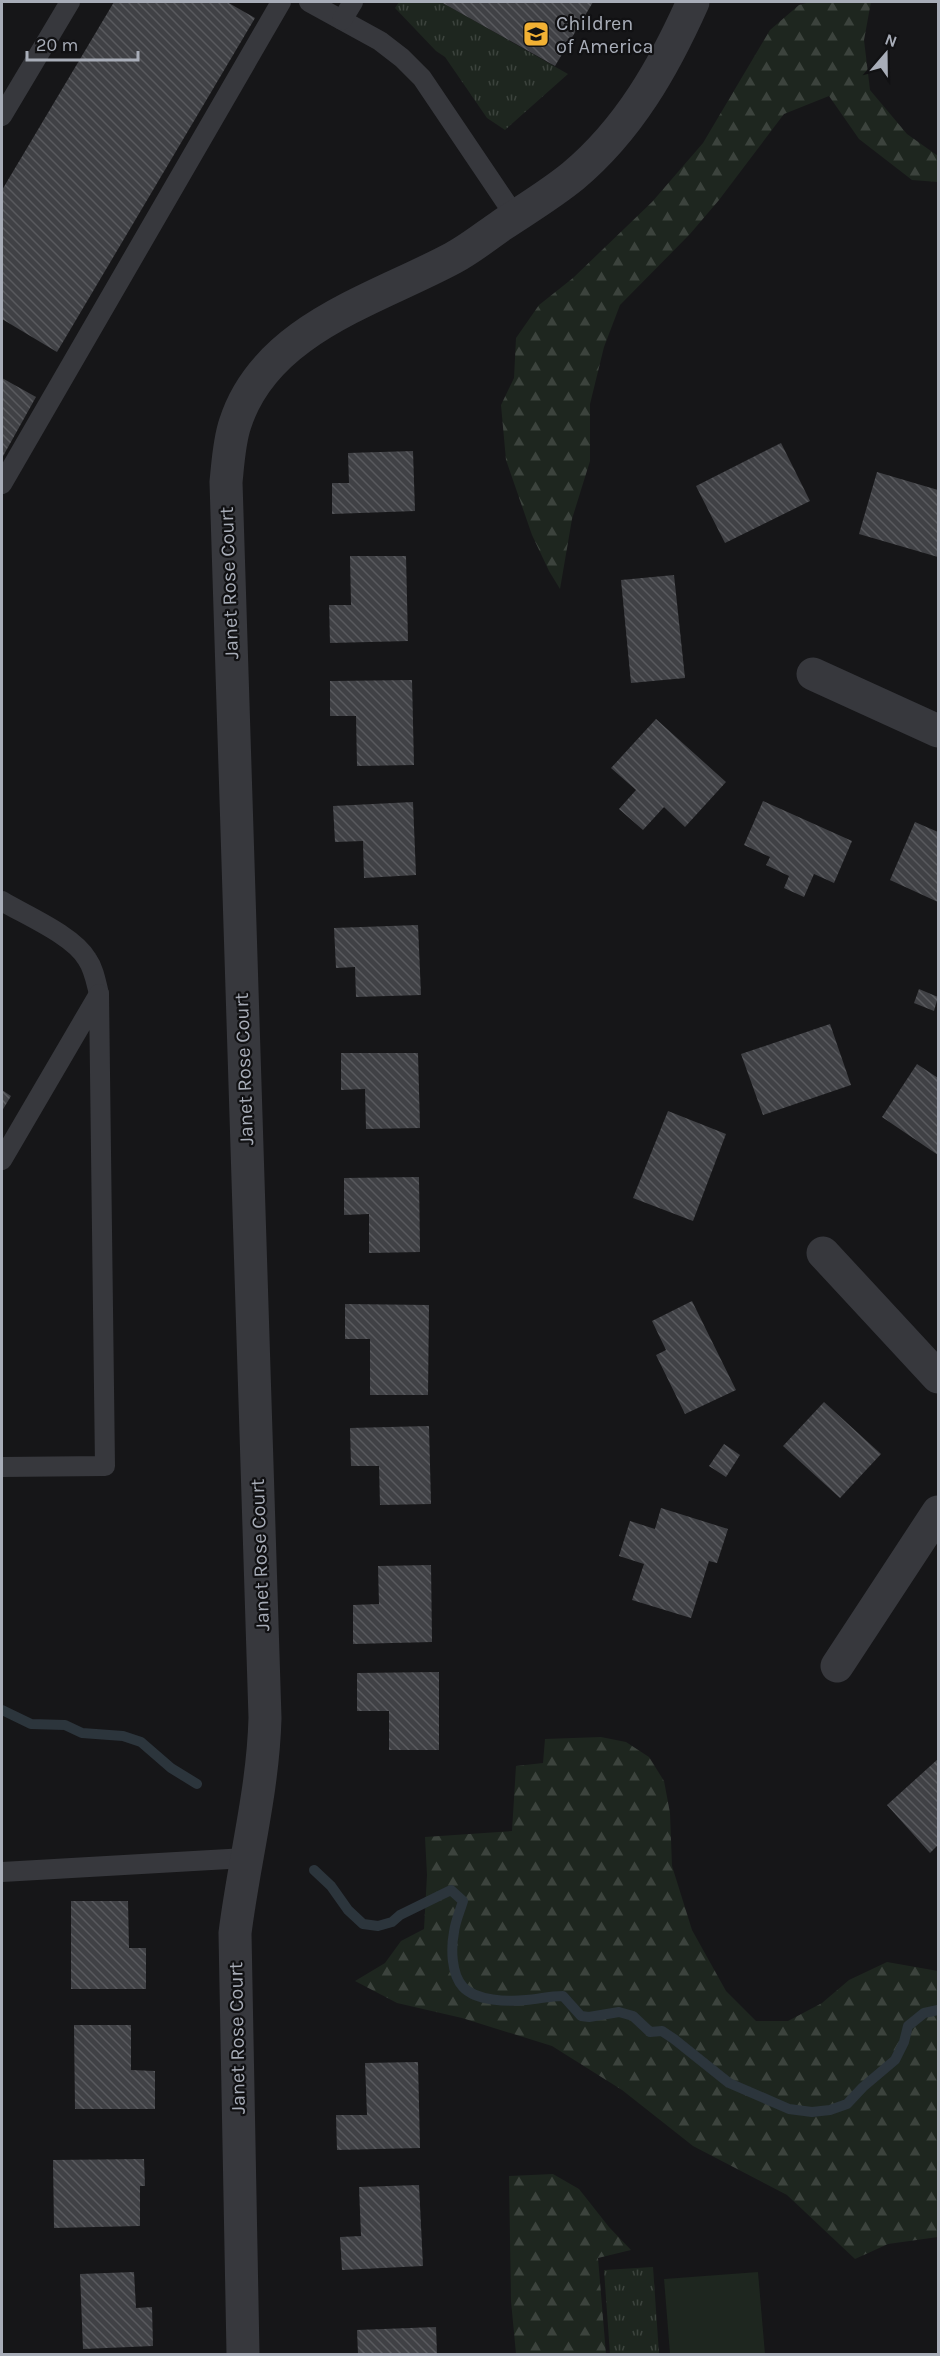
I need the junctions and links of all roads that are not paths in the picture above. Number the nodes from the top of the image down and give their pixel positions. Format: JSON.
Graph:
{"nodes":[{"id":1,"x":70,"y":2,"type":"edge"},
{"id":2,"x":281,"y":2,"type":"edge"},
{"id":3,"x":309,"y":2,"type":"edge"},
{"id":4,"x":353,"y":2,"type":"edge"},
{"id":5,"x":693,"y":2,"type":"edge"},
{"id":6,"x":342,"y":20,"type":"junction"},
{"id":7,"x":2,"y":116,"type":"edge"},
{"id":8,"x":515,"y":216,"type":"junction"},
{"id":9,"x":2,"y":484,"type":"edge"},
{"id":10,"x":813,"y":674,"type":"dead end"},
{"id":11,"x":939,"y":731,"type":"edge"},
{"id":12,"x":2,"y":901,"type":"edge"},
{"id":13,"x":99,"y":994,"type":"junction"},
{"id":14,"x":2,"y":1160,"type":"edge"},
{"id":15,"x":824,"y":1253,"type":"dead end"},
{"id":16,"x":939,"y":1377,"type":"edge"},
{"id":17,"x":2,"y":1467,"type":"edge"},
{"id":18,"x":939,"y":1512,"type":"edge"},
{"id":19,"x":837,"y":1666,"type":"dead end"},
{"id":20,"x":246,"y":1858,"type":"junction"},
{"id":21,"x":2,"y":1872,"type":"edge"},
{"id":22,"x":243,"y":2355,"type":"edge"}],
"edges":[{"from":1,"to":7,"type":"lane"},
{"from":2,"to":9,"type":"lane"},
{"from":3,"to":6,"type":"lane"},
{"from":4,"to":6,"type":"lane"},
{"from":5,"to":8,"type":"street","name":"Janet Rose Court"},
{"from":6,"to":8,"type":"lane"},
{"from":8,"to":20,"type":"street","name":"Janet Rose Court"},
{"from":10,"to":11,"type":"street"},
{"from":12,"to":13,"type":"lane"},
{"from":13,"to":14,"type":"lane"},
{"from":13,"to":17,"type":"lane"},
{"from":15,"to":16,"type":"street"},
{"from":18,"to":19,"type":"street"},
{"from":20,"to":21,"type":"lane"},
{"from":20,"to":22,"type":"street","name":"Janet Rose Court"}]}
